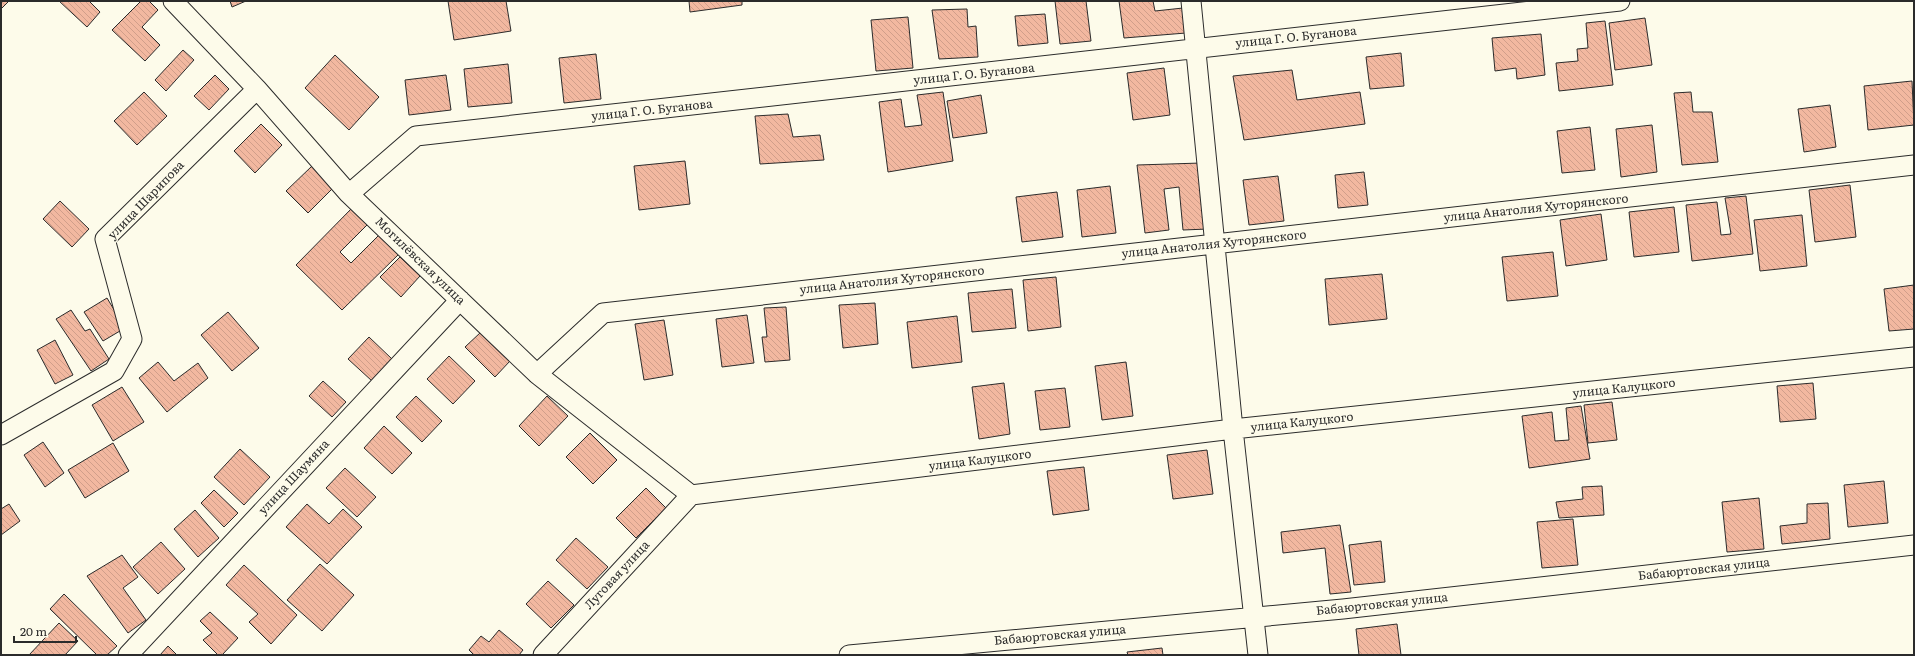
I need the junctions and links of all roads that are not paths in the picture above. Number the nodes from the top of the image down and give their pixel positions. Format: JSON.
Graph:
{"nodes":[{"id":1,"x":173,"y":1,"type":"edge"},
{"id":2,"x":1191,"y":1,"type":"edge"},
{"id":3,"x":1620,"y":1,"type":"edge"},
{"id":4,"x":1196,"y":49,"type":"junction"},
{"id":5,"x":257,"y":89,"type":"junction"},
{"id":6,"x":1914,"y":165,"type":"edge"},
{"id":7,"x":350,"y":194,"type":"junction"},
{"id":8,"x":1216,"y":244,"type":"junction"},
{"id":9,"x":460,"y":300,"type":"junction"},
{"id":10,"x":1914,"y":357,"type":"edge"},
{"id":11,"x":537,"y":374,"type":"junction"},
{"id":12,"x":1233,"y":429,"type":"junction"},
{"id":13,"x":1,"y":435,"type":"edge"},
{"id":14,"x":691,"y":495,"type":"junction"},
{"id":15,"x":1914,"y":545,"type":"edge"},
{"id":16,"x":1254,"y":617,"type":"junction"},
{"id":17,"x":128,"y":655,"type":"edge"},
{"id":18,"x":543,"y":655,"type":"edge"},
{"id":19,"x":849,"y":655,"type":"edge"},
{"id":20,"x":1258,"y":655,"type":"edge"}],
"edges":[{"from":1,"to":5,"type":"street","name":"Могилёвская улица"},
{"from":2,"to":4,"type":"street"},
{"from":3,"to":4,"type":"street","name":"улица Г. О. Буганова"},
{"from":4,"to":7,"type":"street","name":"улица Г. О. Буганова"},
{"from":4,"to":8,"type":"street"},
{"from":5,"to":7,"type":"street","name":"Могилёвская улица"},
{"from":5,"to":13,"type":"street","name":"улица Шарипова"},
{"from":6,"to":8,"type":"street","name":"улица Анатолия Хуторянского"},
{"from":7,"to":9,"type":"street","name":"Могилёвская улица"},
{"from":8,"to":11,"type":"street","name":"улица Анатолия Хуторянского"},
{"from":8,"to":12,"type":"street"},
{"from":9,"to":11,"type":"street","name":"Могилёвская улица"},
{"from":9,"to":17,"type":"street","name":"улица Шаумяна"},
{"from":10,"to":12,"type":"street","name":"улица Калуцкого"},
{"from":11,"to":14,"type":"street","name":"Могилёвская улица"},
{"from":12,"to":14,"type":"street","name":"улица Калуцкого"},
{"from":12,"to":16,"type":"street"},
{"from":14,"to":18,"type":"street","name":"Луговая улица"},
{"from":15,"to":16,"type":"street","name":"Бабаюртовская улица"},
{"from":16,"to":19,"type":"street","name":"Бабаюртовская улица"},
{"from":16,"to":20,"type":"street"}]}
